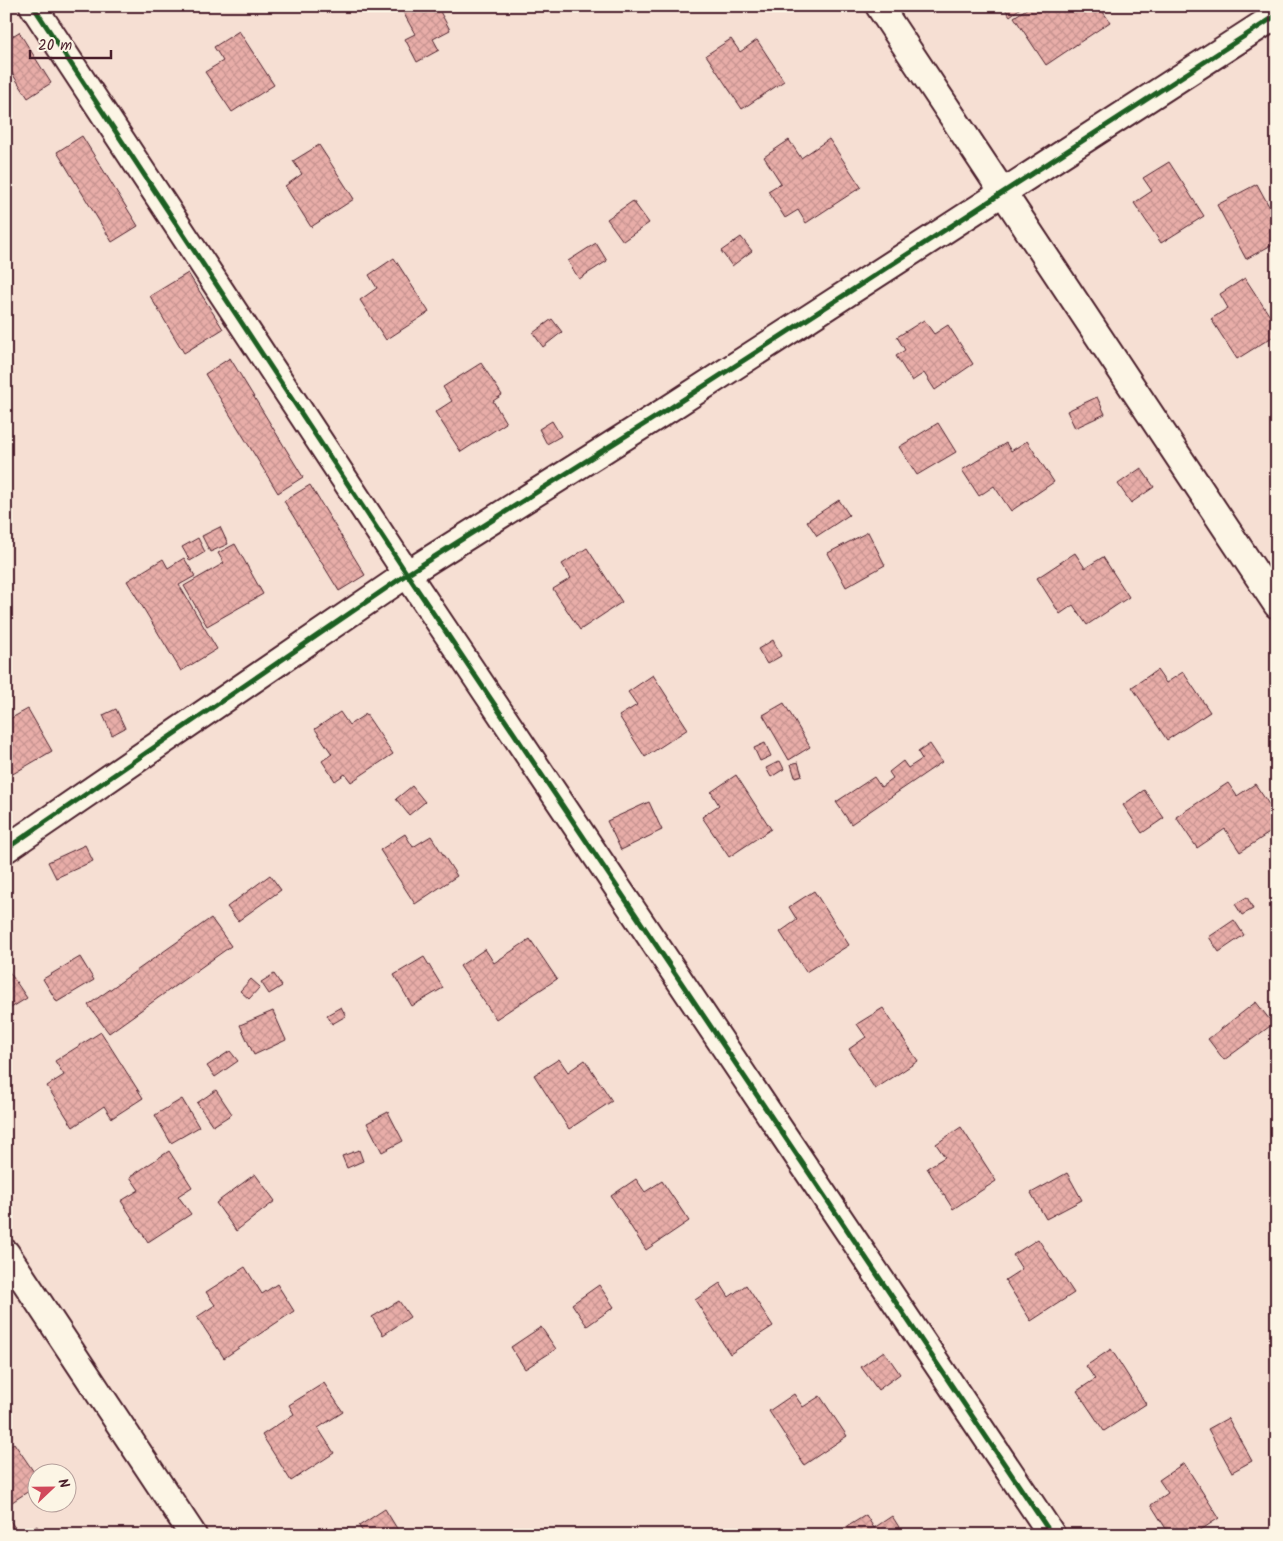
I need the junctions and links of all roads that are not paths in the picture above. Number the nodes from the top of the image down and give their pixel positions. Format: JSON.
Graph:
{"nodes":[{"id":1,"x":33,"y":6,"type":"edge"},
{"id":2,"x":879,"y":6,"type":"edge"},
{"id":3,"x":1277,"y":15,"type":"edge"},
{"id":4,"x":1003,"y":191,"type":"junction"},
{"id":5,"x":406,"y":574,"type":"junction"},
{"id":6,"x":1277,"y":605,"type":"edge"},
{"id":7,"x":6,"y":849,"type":"edge"},
{"id":8,"x":6,"y":1254,"type":"edge"},
{"id":9,"x":193,"y":1535,"type":"edge"},
{"id":10,"x":1052,"y":1535,"type":"edge"}],
"edges":[{"from":1,"to":5,"type":"street"},
{"from":2,"to":4,"type":"street"},
{"from":3,"to":4,"type":"street"},
{"from":4,"to":5,"type":"street"},
{"from":4,"to":6,"type":"street"},
{"from":5,"to":7,"type":"street"},
{"from":5,"to":10,"type":"street"},
{"from":8,"to":9,"type":"street"}]}
